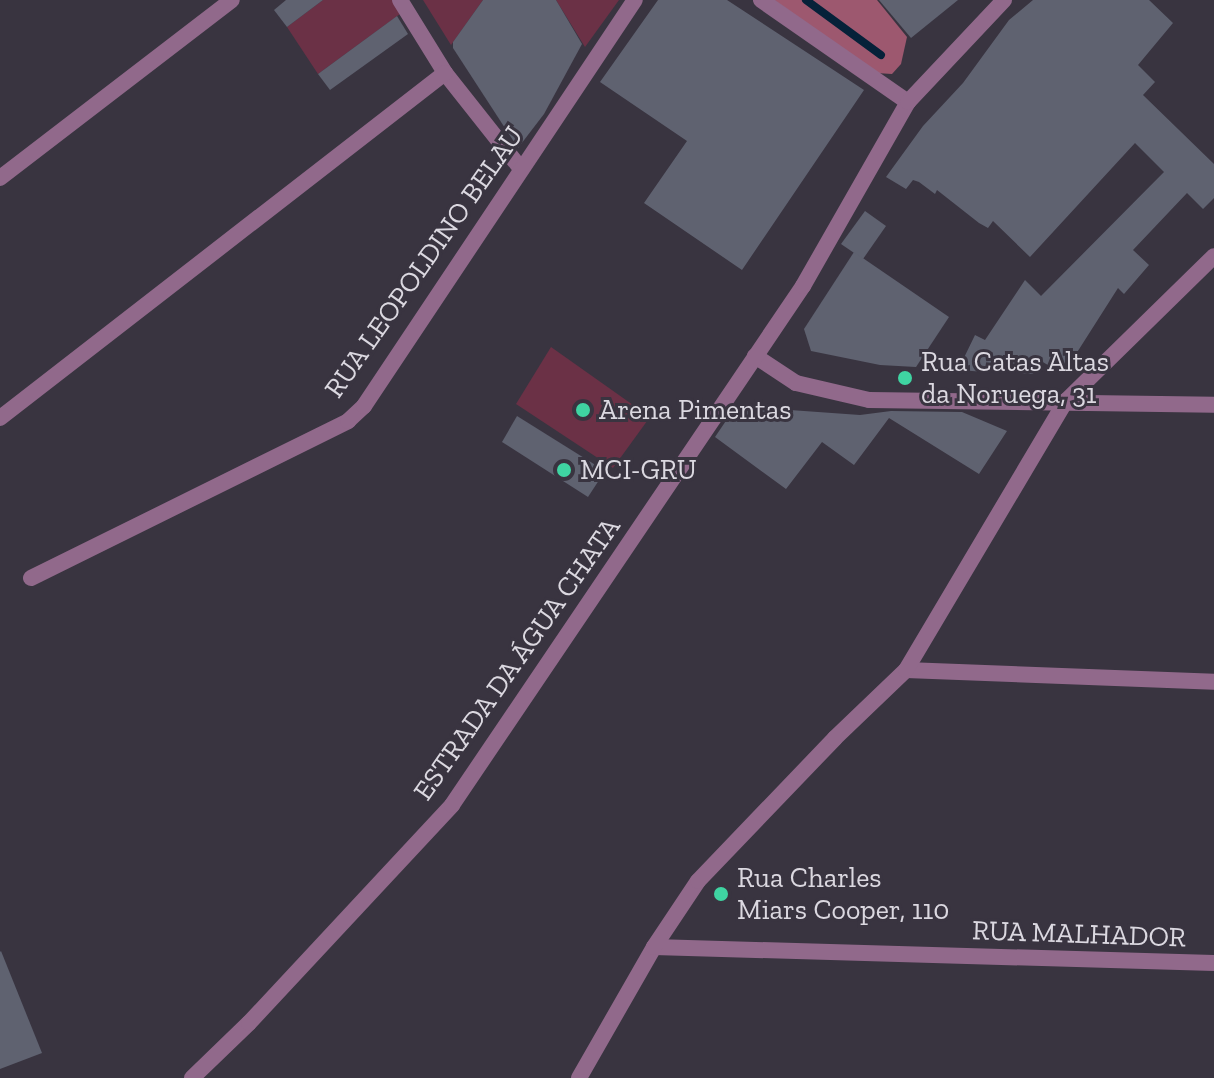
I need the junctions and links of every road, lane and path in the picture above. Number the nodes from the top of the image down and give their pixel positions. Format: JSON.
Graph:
{"nodes":[{"id":1,"x":232,"y":0,"type":"edge"},
{"id":2,"x":400,"y":0,"type":"edge"},
{"id":3,"x":635,"y":0,"type":"edge"},
{"id":4,"x":761,"y":0,"type":"edge"},
{"id":5,"x":1004,"y":0,"type":"edge"},
{"id":6,"x":445,"y":73,"type":"junction"},
{"id":7,"x":908,"y":102,"type":"junction"},
{"id":8,"x":521,"y":169,"type":"junction"},
{"id":9,"x":0,"y":178,"type":"edge"},
{"id":10,"x":1214,"y":256,"type":"edge"},
{"id":11,"x":755,"y":356,"type":"junction"},
{"id":12,"x":1066,"y":401,"type":"junction"},
{"id":13,"x":1214,"y":405,"type":"edge"},
{"id":14,"x":0,"y":418,"type":"edge"},
{"id":15,"x":31,"y":578,"type":"dead end"},
{"id":16,"x":906,"y":670,"type":"junction"},
{"id":17,"x":1214,"y":682,"type":"edge"},
{"id":18,"x":654,"y":947,"type":"junction"},
{"id":19,"x":1214,"y":963,"type":"edge"},
{"id":20,"x":192,"y":1078,"type":"edge"},
{"id":21,"x":579,"y":1078,"type":"edge"}],
"edges":[{"from":1,"to":9,"type":"street"},
{"from":2,"to":6,"type":"street"},
{"from":3,"to":8,"type":"street","name":"RUA LEOPOLDINO BELAU"},
{"from":4,"to":7,"type":"street"},
{"from":5,"to":7,"type":"street","name":"ESTRADA DA ÁGUA CHATA"},
{"from":6,"to":8,"type":"street"},
{"from":6,"to":14,"type":"street"},
{"from":7,"to":11,"type":"street","name":"ESTRADA DA ÁGUA CHATA"},
{"from":8,"to":15,"type":"street","name":"RUA LEOPOLDINO BELAU"},
{"from":10,"to":12,"type":"street"},
{"from":11,"to":12,"type":"street"},
{"from":11,"to":20,"type":"street","name":"ESTRADA DA ÁGUA CHATA"},
{"from":12,"to":13,"type":"street"},
{"from":12,"to":16,"type":"street"},
{"from":16,"to":17,"type":"street"},
{"from":16,"to":18,"type":"street"},
{"from":18,"to":19,"type":"street","name":"RUA MALHADOR"},
{"from":18,"to":21,"type":"street"}]}
